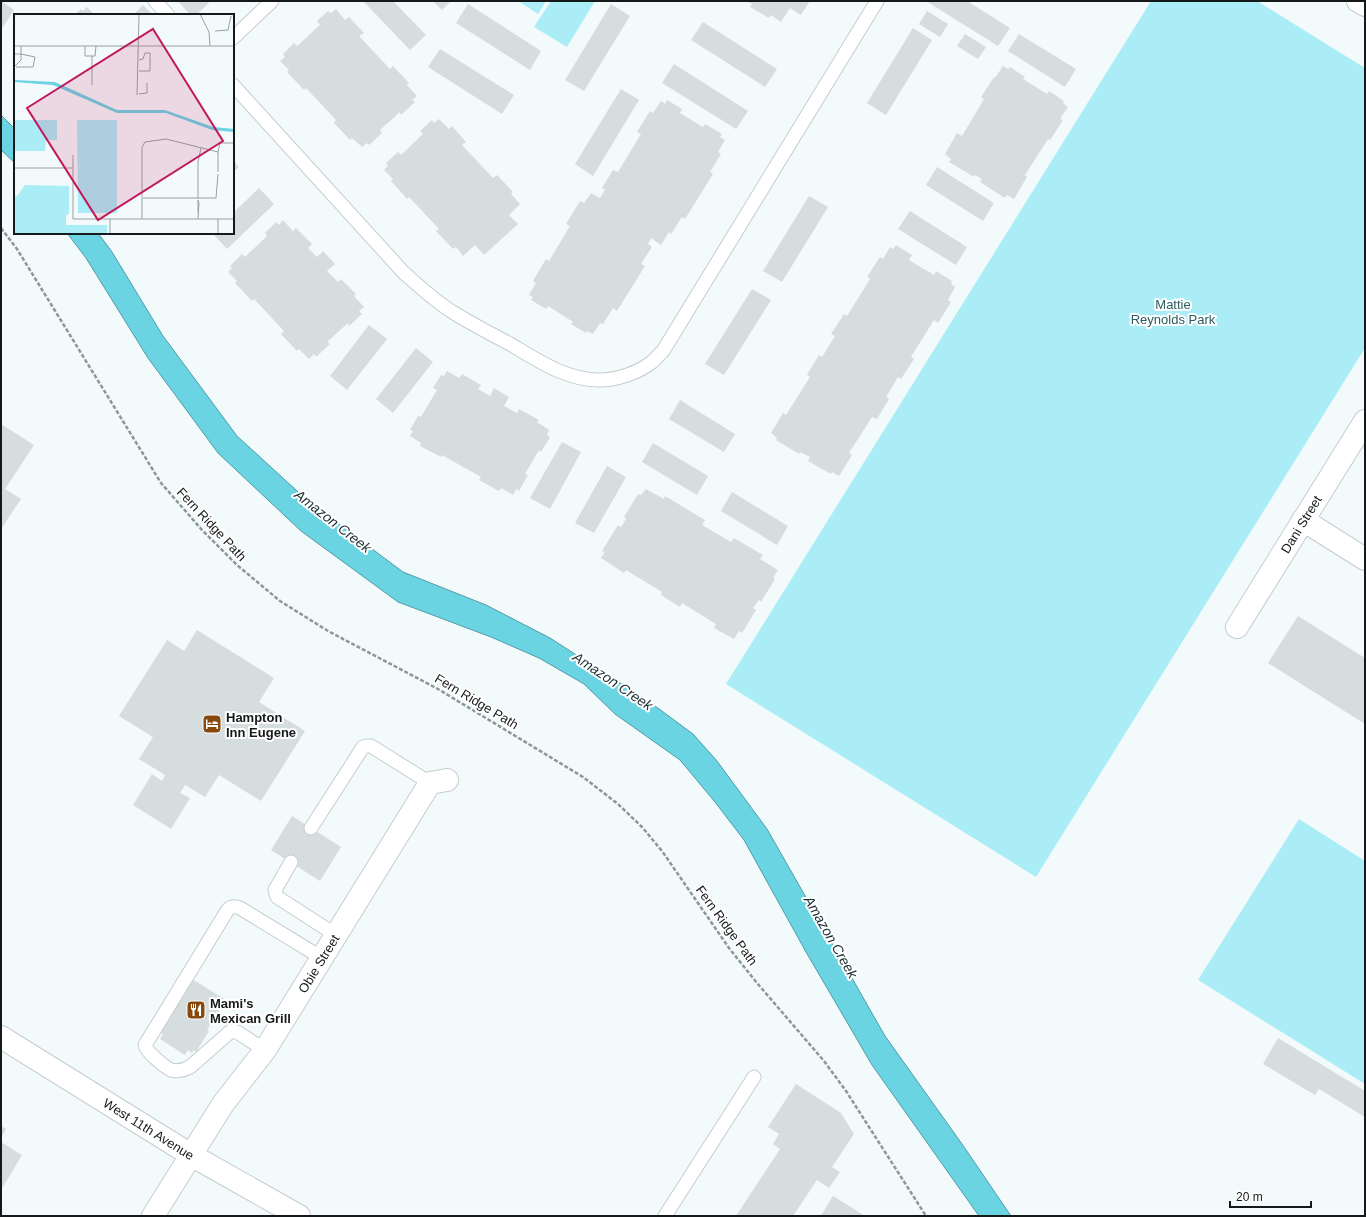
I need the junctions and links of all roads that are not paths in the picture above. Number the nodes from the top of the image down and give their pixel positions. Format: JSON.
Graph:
{"nodes":[{"id":1,"x":155,"y":1,"type":"edge"},
{"id":2,"x":272,"y":1,"type":"edge"},
{"id":3,"x":878,"y":1,"type":"edge"},
{"id":4,"x":1358,"y":1,"type":"edge"},
{"id":5,"x":1365,"y":5,"type":"edge"},
{"id":6,"x":167,"y":14,"type":"edge"},
{"id":7,"x":234,"y":37,"type":"edge"},
{"id":8,"x":234,"y":86,"type":"edge"},
{"id":9,"x":1365,"y":421,"type":"edge"},
{"id":10,"x":1303,"y":520,"type":"junction"},
{"id":11,"x":1365,"y":559,"type":"edge"},
{"id":12,"x":1237,"y":627,"type":"dead end"},
{"id":13,"x":439,"y":782,"type":"joint"},
{"id":14,"x":311,"y":828,"type":"dead end"},
{"id":15,"x":291,"y":862,"type":"dead end"},
{"id":16,"x":336,"y":935,"type":"junction"},
{"id":17,"x":322,"y":958,"type":"junction"},
{"id":18,"x":1,"y":1037,"type":"edge"},
{"id":19,"x":265,"y":1050,"type":"junction"},
{"id":20,"x":754,"y":1077,"type":"dead end"},
{"id":21,"x":191,"y":1154,"type":"junction"},
{"id":22,"x":153,"y":1216,"type":"edge"},
{"id":23,"x":299,"y":1216,"type":"edge"},
{"id":24,"x":665,"y":1216,"type":"edge"}],
"edges":[{"from":1,"to":6,"type":"lane"},
{"from":2,"to":7,"type":"lane"},
{"from":3,"to":8,"type":"lane"},
{"from":4,"to":5,"type":"street"},
{"from":9,"to":10,"type":"street","name":"Dani Street"},
{"from":10,"to":11,"type":"street"},
{"from":10,"to":12,"type":"street","name":"Dani Street"},
{"from":13,"to":14,"type":"lane"},
{"from":13,"to":16,"type":"street","name":"Obie Street"},
{"from":15,"to":16,"type":"lane"},
{"from":16,"to":17,"type":"street","name":"Obie Street"},
{"from":17,"to":19,"type":"street","name":"Obie Street"},
{"from":17,"to":19,"type":"lane"},
{"from":18,"to":21,"type":"street","name":"West 11th Avenue"},
{"from":19,"to":21,"type":"street","name":"Obie Street"},
{"from":20,"to":24,"type":"lane"},
{"from":21,"to":22,"type":"street","name":"Obie Street"},
{"from":21,"to":23,"type":"street","name":"West 11th Avenue"}]}
